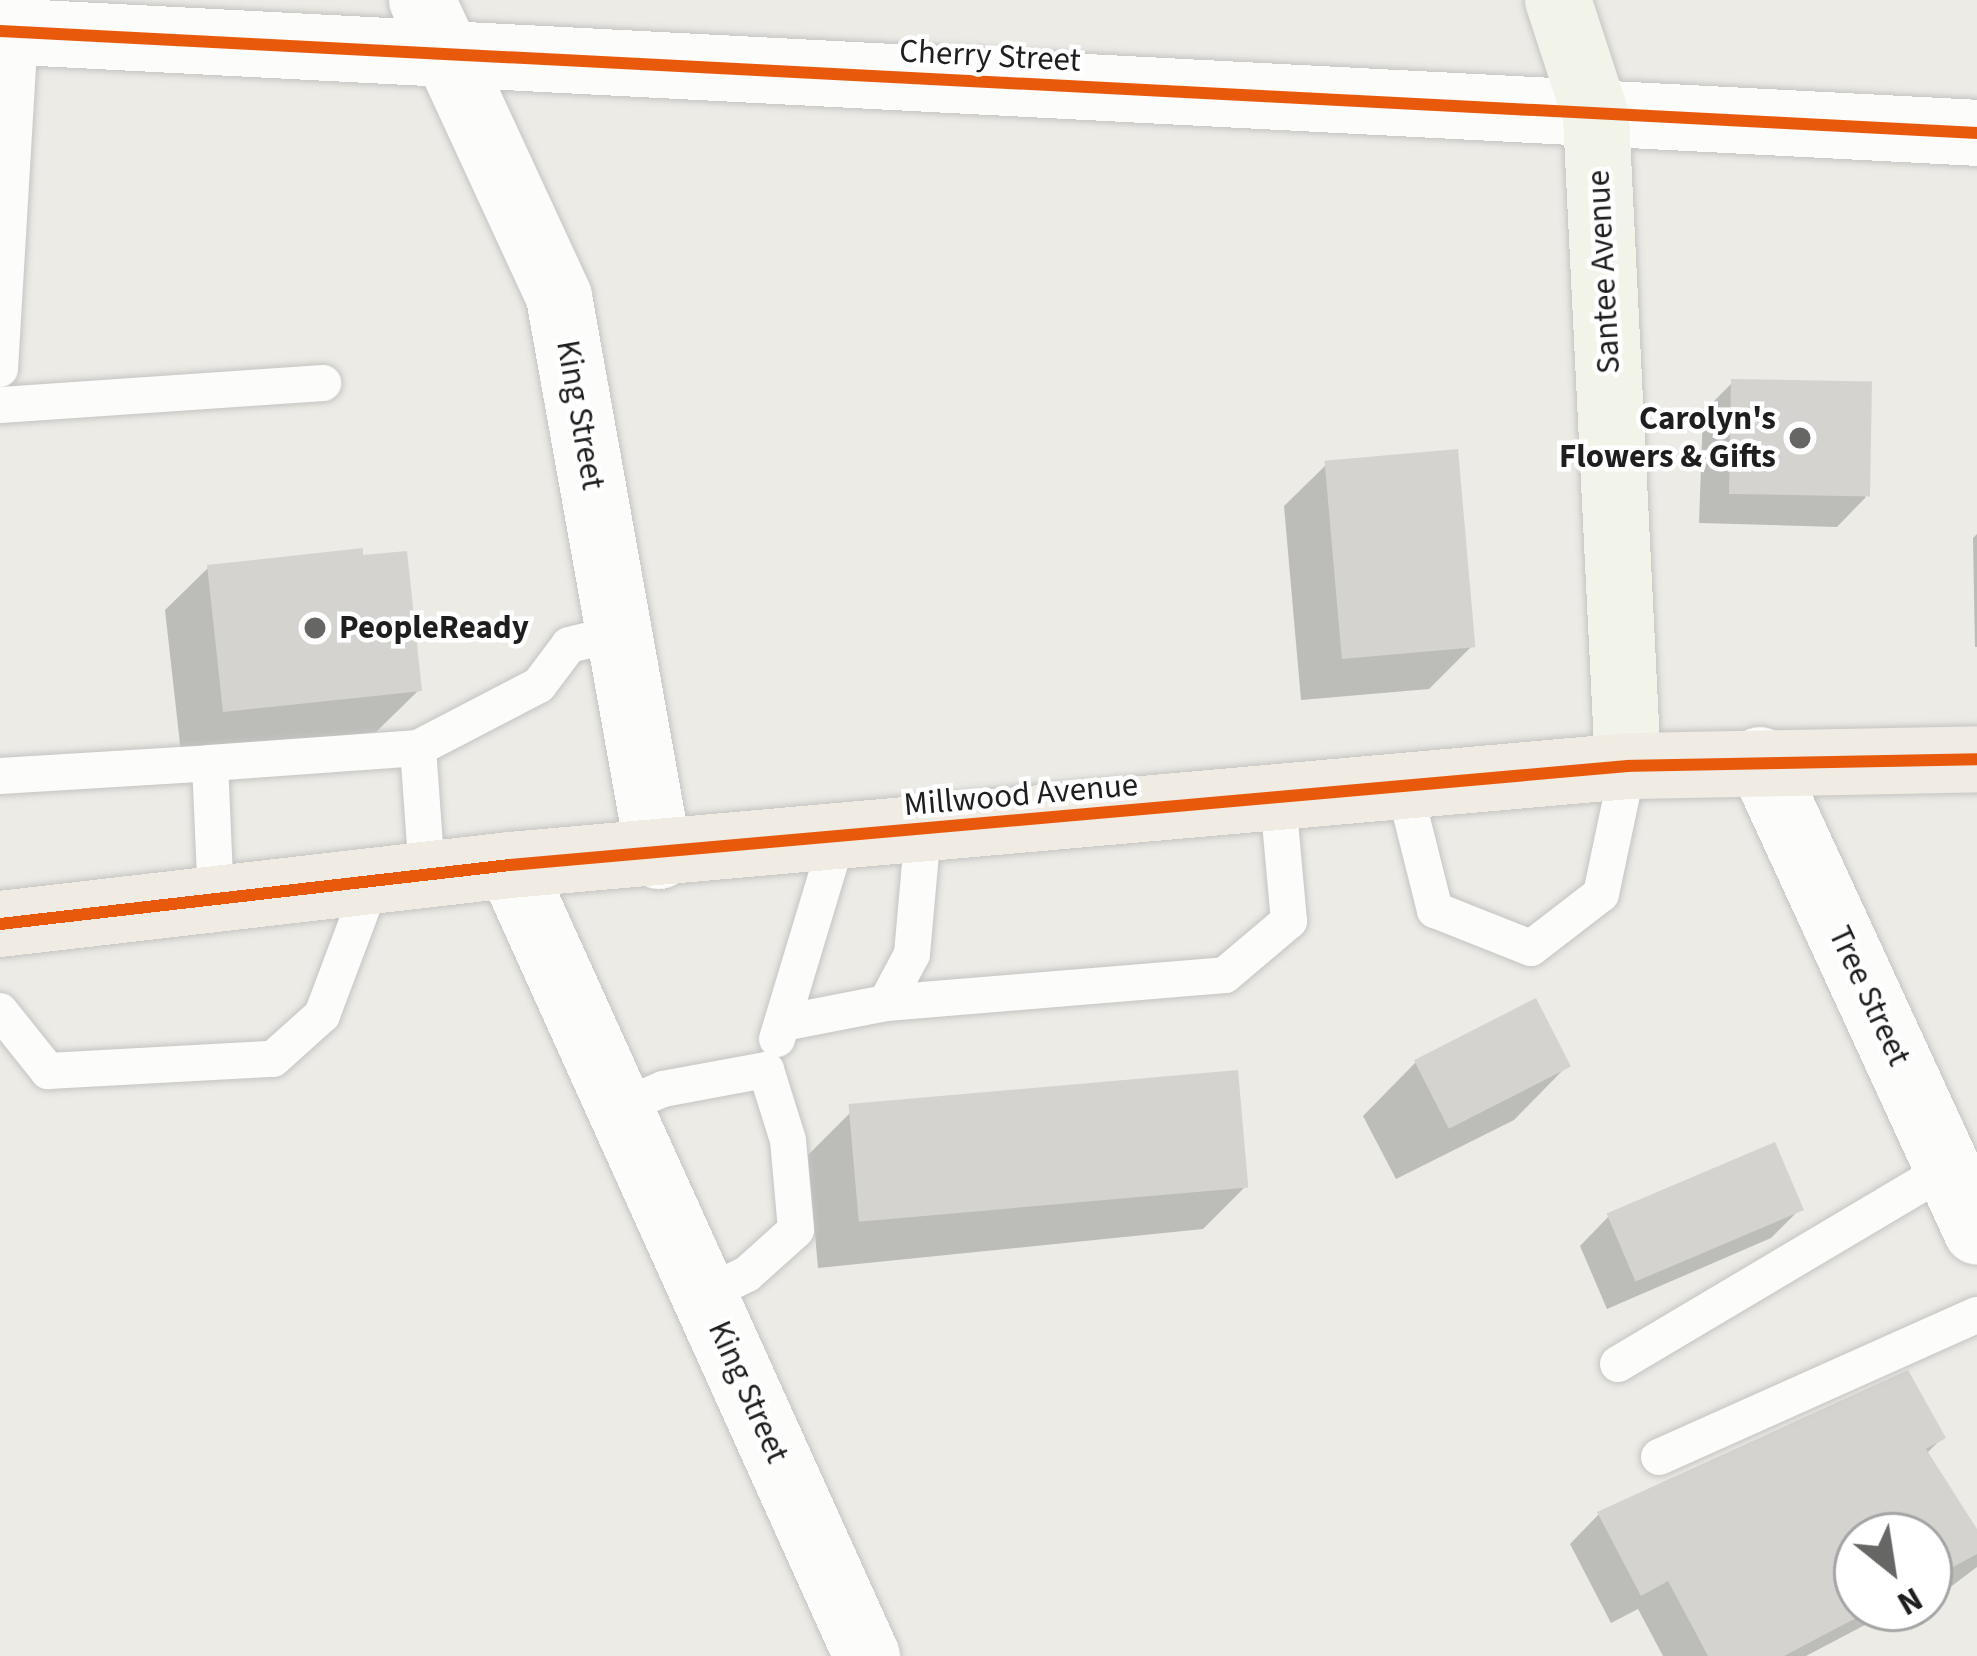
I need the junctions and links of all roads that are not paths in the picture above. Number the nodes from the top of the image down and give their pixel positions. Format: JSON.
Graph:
{"nodes":[{"id":1,"x":1558,"y":0,"type":"edge"},
{"id":2,"x":435,"y":27,"type":"edge"},
{"id":3,"x":10,"y":32,"type":"edge"},
{"id":4,"x":1596,"y":116,"type":"junction"},
{"id":5,"x":1977,"y":133,"type":"edge"},
{"id":6,"x":0,"y":368,"type":"edge"},
{"id":7,"x":322,"y":383,"type":"dead end"},
{"id":8,"x":0,"y":404,"type":"edge"},
{"id":9,"x":619,"y":632,"type":"junction"},
{"id":10,"x":418,"y":748,"type":"junction"},
{"id":11,"x":1977,"y":759,"type":"edge"},
{"id":12,"x":1760,"y":760,"type":"junction"},
{"id":13,"x":210,"y":764,"type":"junction"},
{"id":14,"x":1628,"y":766,"type":"junction"},
{"id":15,"x":0,"y":776,"type":"edge"},
{"id":16,"x":1404,"y":787,"type":"junction"},
{"id":17,"x":1278,"y":799,"type":"junction"},
{"id":18,"x":922,"y":831,"type":"junction"},
{"id":19,"x":837,"y":840,"type":"junction"},
{"id":20,"x":659,"y":856,"type":"junction"},
{"id":21,"x":510,"y":866,"type":"junction"},
{"id":22,"x":399,"y":879,"type":"junction"},
{"id":23,"x":216,"y":900,"type":"junction"},
{"id":24,"x":0,"y":924,"type":"edge"},
{"id":25,"x":886,"y":1003,"type":"junction"},
{"id":26,"x":0,"y":1011,"type":"edge"},
{"id":27,"x":783,"y":1023,"type":"junction"},
{"id":28,"x":766,"y":1070,"type":"junction"},
{"id":29,"x":619,"y":1108,"type":"junction"},
{"id":30,"x":1948,"y":1168,"type":"junction"},
{"id":31,"x":1977,"y":1232,"type":"edge"},
{"id":32,"x":704,"y":1295,"type":"junction"},
{"id":33,"x":1977,"y":1315,"type":"edge"},
{"id":34,"x":1618,"y":1364,"type":"dead end"},
{"id":35,"x":1659,"y":1456,"type":"dead end"},
{"id":36,"x":867,"y":1656,"type":"edge"}],
"edges":[{"from":1,"to":4,"type":"street","name":"Santee Avenue"},
{"from":2,"to":3,"type":"street","name":"Cherry Street"},
{"from":2,"to":4,"type":"street","name":"Cherry Street"},
{"from":2,"to":9,"type":"street","name":"King Street"},
{"from":3,"to":6,"type":"lane"},
{"from":4,"to":5,"type":"street","name":"Cherry Street"},
{"from":4,"to":14,"type":"street","name":"Santee Avenue"},
{"from":7,"to":8,"type":"lane"},
{"from":9,"to":10,"type":"lane"},
{"from":9,"to":20,"type":"street","name":"King Street"},
{"from":10,"to":13,"type":"lane"},
{"from":10,"to":22,"type":"lane"},
{"from":11,"to":12,"type":"main road","name":"Millwood Avenue"},
{"from":12,"to":14,"type":"main road","name":"Millwood Avenue"},
{"from":12,"to":30,"type":"street","name":"Tree Street"},
{"from":13,"to":15,"type":"lane"},
{"from":13,"to":23,"type":"lane"},
{"from":14,"to":16,"type":"main road","name":"Millwood Avenue"},
{"from":14,"to":16,"type":"lane"},
{"from":16,"to":17,"type":"main road","name":"Millwood Avenue"},
{"from":17,"to":18,"type":"main road","name":"Millwood Avenue"},
{"from":17,"to":25,"type":"lane"},
{"from":18,"to":19,"type":"main road","name":"Millwood Avenue"},
{"from":18,"to":25,"type":"lane"},
{"from":19,"to":20,"type":"main road","name":"Millwood Avenue"},
{"from":19,"to":27,"type":"lane"},
{"from":20,"to":21,"type":"main road","name":"Millwood Avenue"},
{"from":21,"to":22,"type":"main road","name":"Millwood Avenue"},
{"from":21,"to":29,"type":"street","name":"King Street"},
{"from":22,"to":23,"type":"main road","name":"Millwood Avenue"},
{"from":22,"to":26,"type":"lane"},
{"from":23,"to":24,"type":"main road","name":"Millwood Avenue"},
{"from":25,"to":27,"type":"lane"},
{"from":27,"to":28,"type":"lane"},
{"from":28,"to":29,"type":"lane"},
{"from":28,"to":32,"type":"lane"},
{"from":29,"to":32,"type":"street","name":"King Street"},
{"from":30,"to":31,"type":"street","name":"Tree Street"},
{"from":30,"to":34,"type":"lane"},
{"from":32,"to":36,"type":"street","name":"King Street"},
{"from":33,"to":35,"type":"lane"}]}
